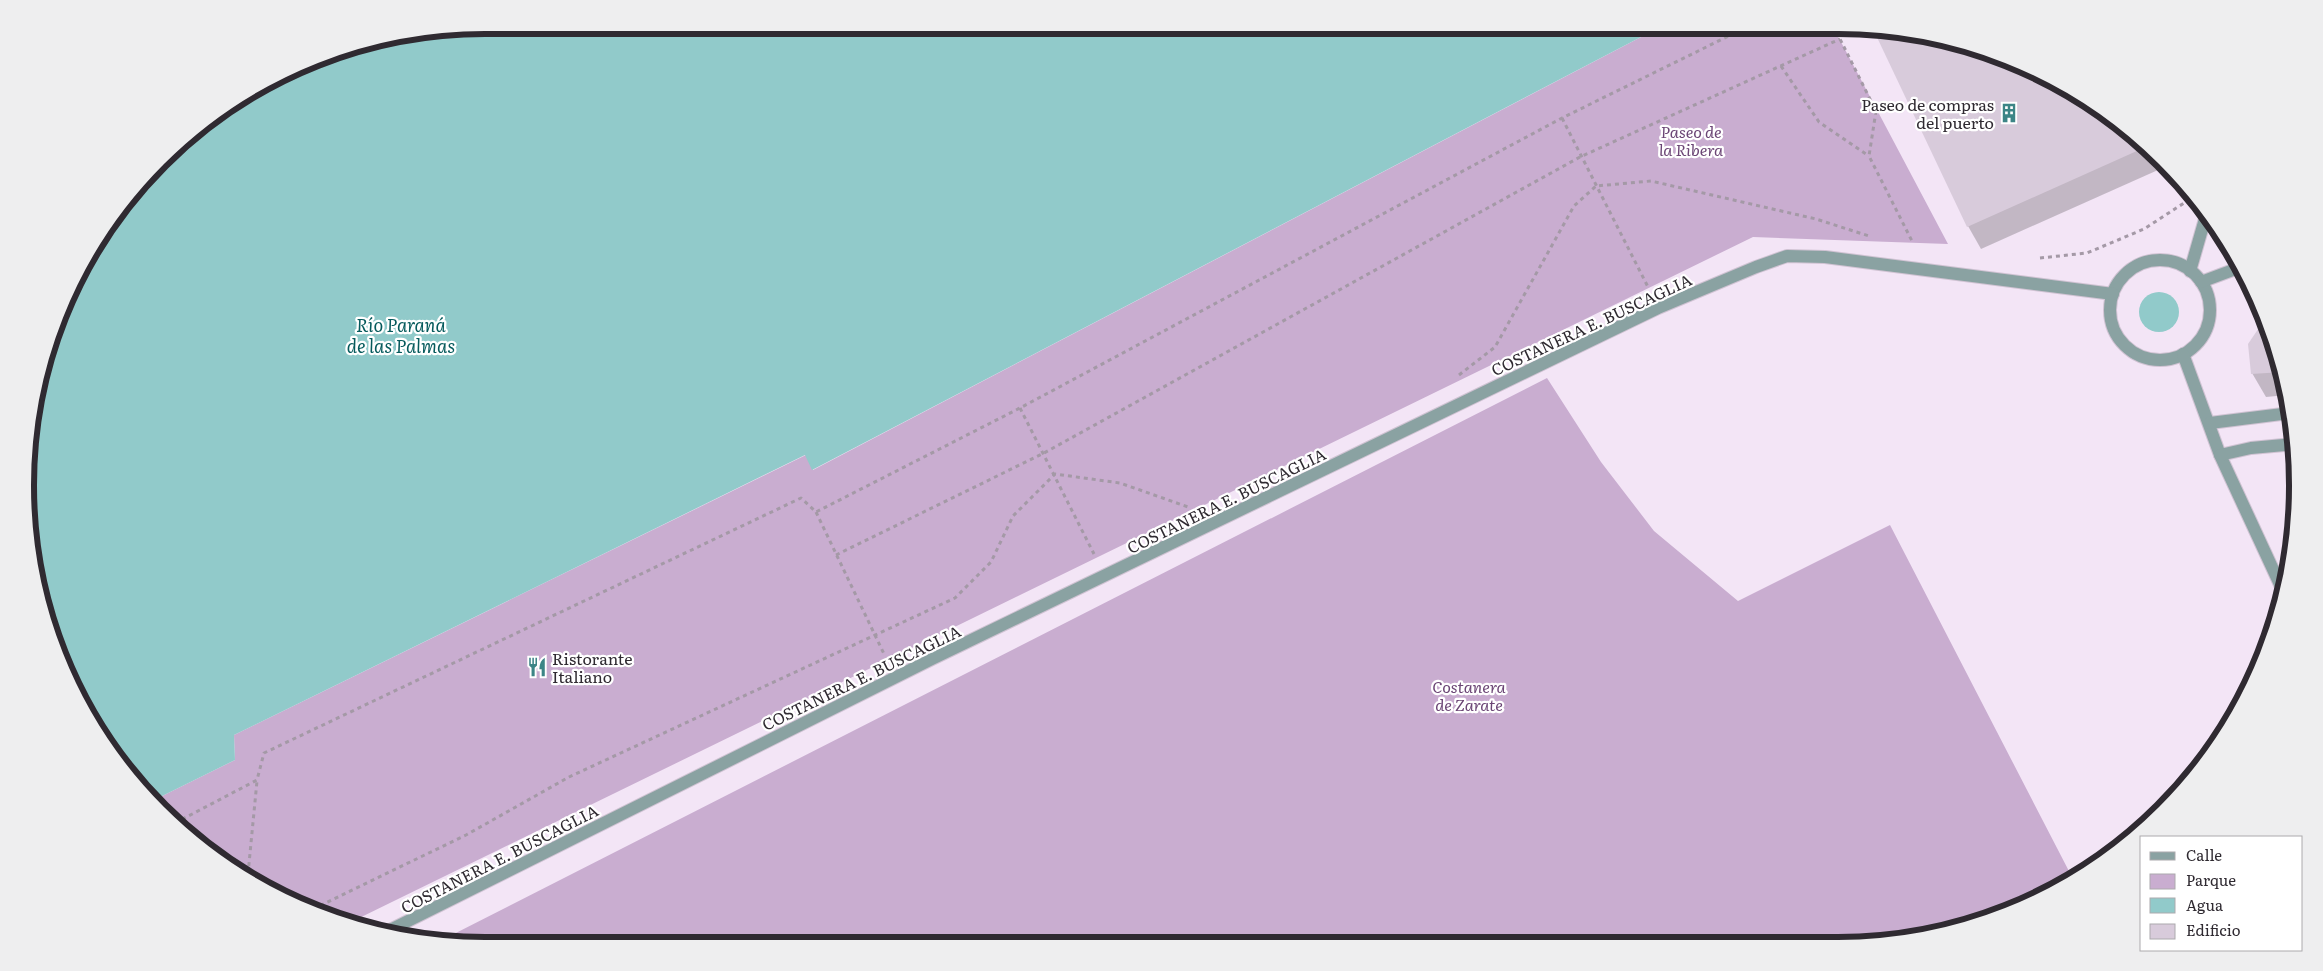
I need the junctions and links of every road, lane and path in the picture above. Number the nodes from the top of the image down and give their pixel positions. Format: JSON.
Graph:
{"nodes":[{"id":1,"x":1733,"y":34,"type":"edge"},
{"id":2,"x":1838,"y":34,"type":"edge"},
{"id":3,"x":1840,"y":39,"type":"junction"},
{"id":4,"x":1781,"y":66,"type":"junction"},
{"id":5,"x":1562,"y":118,"type":"junction"},
{"id":6,"x":1869,"y":156,"type":"junction"},
{"id":7,"x":1580,"y":157,"type":"junction"},
{"id":8,"x":2204,"y":222,"type":"edge"},
{"id":9,"x":2234,"y":269,"type":"edge"},
{"id":10,"x":1933,"y":271,"type":"junction"},
{"id":11,"x":2190,"y":271,"type":"junction"},
{"id":12,"x":2201,"y":282,"type":"junction"},
{"id":13,"x":2113,"y":294,"type":"junction"},
{"id":14,"x":1658,"y":308,"type":"junction"},
{"id":15,"x":2183,"y":354,"type":"junction"},
{"id":16,"x":1020,"y":408,"type":"junction"},
{"id":17,"x":2283,"y":414,"type":"edge"},
{"id":18,"x":2210,"y":423,"type":"junction"},
{"id":19,"x":2287,"y":445,"type":"edge"},
{"id":20,"x":1044,"y":453,"type":"junction"},
{"id":21,"x":2220,"y":455,"type":"junction"},
{"id":22,"x":1054,"y":474,"type":"junction"},
{"id":23,"x":1194,"y":508,"type":"dead end"},
{"id":24,"x":816,"y":512,"type":"junction"},
{"id":25,"x":836,"y":555,"type":"junction"},
{"id":26,"x":1105,"y":576,"type":"junction"},
{"id":27,"x":2279,"y":582,"type":"edge"},
{"id":28,"x":877,"y":636,"type":"junction"},
{"id":29,"x":894,"y":678,"type":"junction"},
{"id":30,"x":257,"y":780,"type":"junction"},
{"id":31,"x":181,"y":819,"type":"edge"},
{"id":32,"x":248,"y":870,"type":"edge"},
{"id":33,"x":321,"y":906,"type":"edge"},
{"id":34,"x":394,"y":928,"type":"edge"}],
"edges":[{"from":1,"to":5,"type":"path"},
{"from":2,"to":3,"type":"path"},
{"from":3,"to":4,"type":"path"},
{"from":3,"to":6,"type":"path"},
{"from":4,"to":6,"type":"path"},
{"from":4,"to":7,"type":"path"},
{"from":5,"to":7,"type":"path"},
{"from":5,"to":16,"type":"path"},
{"from":6,"to":10,"type":"path"},
{"from":7,"to":14,"type":"path"},
{"from":7,"to":20,"type":"path"},
{"from":8,"to":11,"type":"street"},
{"from":9,"to":12,"type":"street"},
{"from":10,"to":13,"type":"street","name":"COSTANERA E. BUSCAGLIA"},
{"from":10,"to":14,"type":"street","name":"COSTANERA E. BUSCAGLIA"},
{"from":11,"to":12,"type":"street"},
{"from":11,"to":13,"type":"street"},
{"from":12,"to":15,"type":"street"},
{"from":13,"to":15,"type":"street"},
{"from":14,"to":26,"type":"street","name":"COSTANERA E. BUSCAGLIA"},
{"from":15,"to":18,"type":"street"},
{"from":16,"to":20,"type":"path"},
{"from":16,"to":24,"type":"path"},
{"from":17,"to":18,"type":"street"},
{"from":18,"to":21,"type":"street"},
{"from":19,"to":21,"type":"street"},
{"from":20,"to":22,"type":"path"},
{"from":20,"to":25,"type":"path"},
{"from":21,"to":27,"type":"street"},
{"from":22,"to":23,"type":"path"},
{"from":22,"to":26,"type":"path"},
{"from":22,"to":28,"type":"path"},
{"from":24,"to":25,"type":"path"},
{"from":24,"to":30,"type":"path"},
{"from":25,"to":28,"type":"path"},
{"from":26,"to":29,"type":"street","name":"COSTANERA E. BUSCAGLIA"},
{"from":28,"to":29,"type":"path"},
{"from":28,"to":33,"type":"path"},
{"from":29,"to":34,"type":"street","name":"COSTANERA E. BUSCAGLIA"},
{"from":30,"to":31,"type":"path"},
{"from":30,"to":32,"type":"path"}]}
